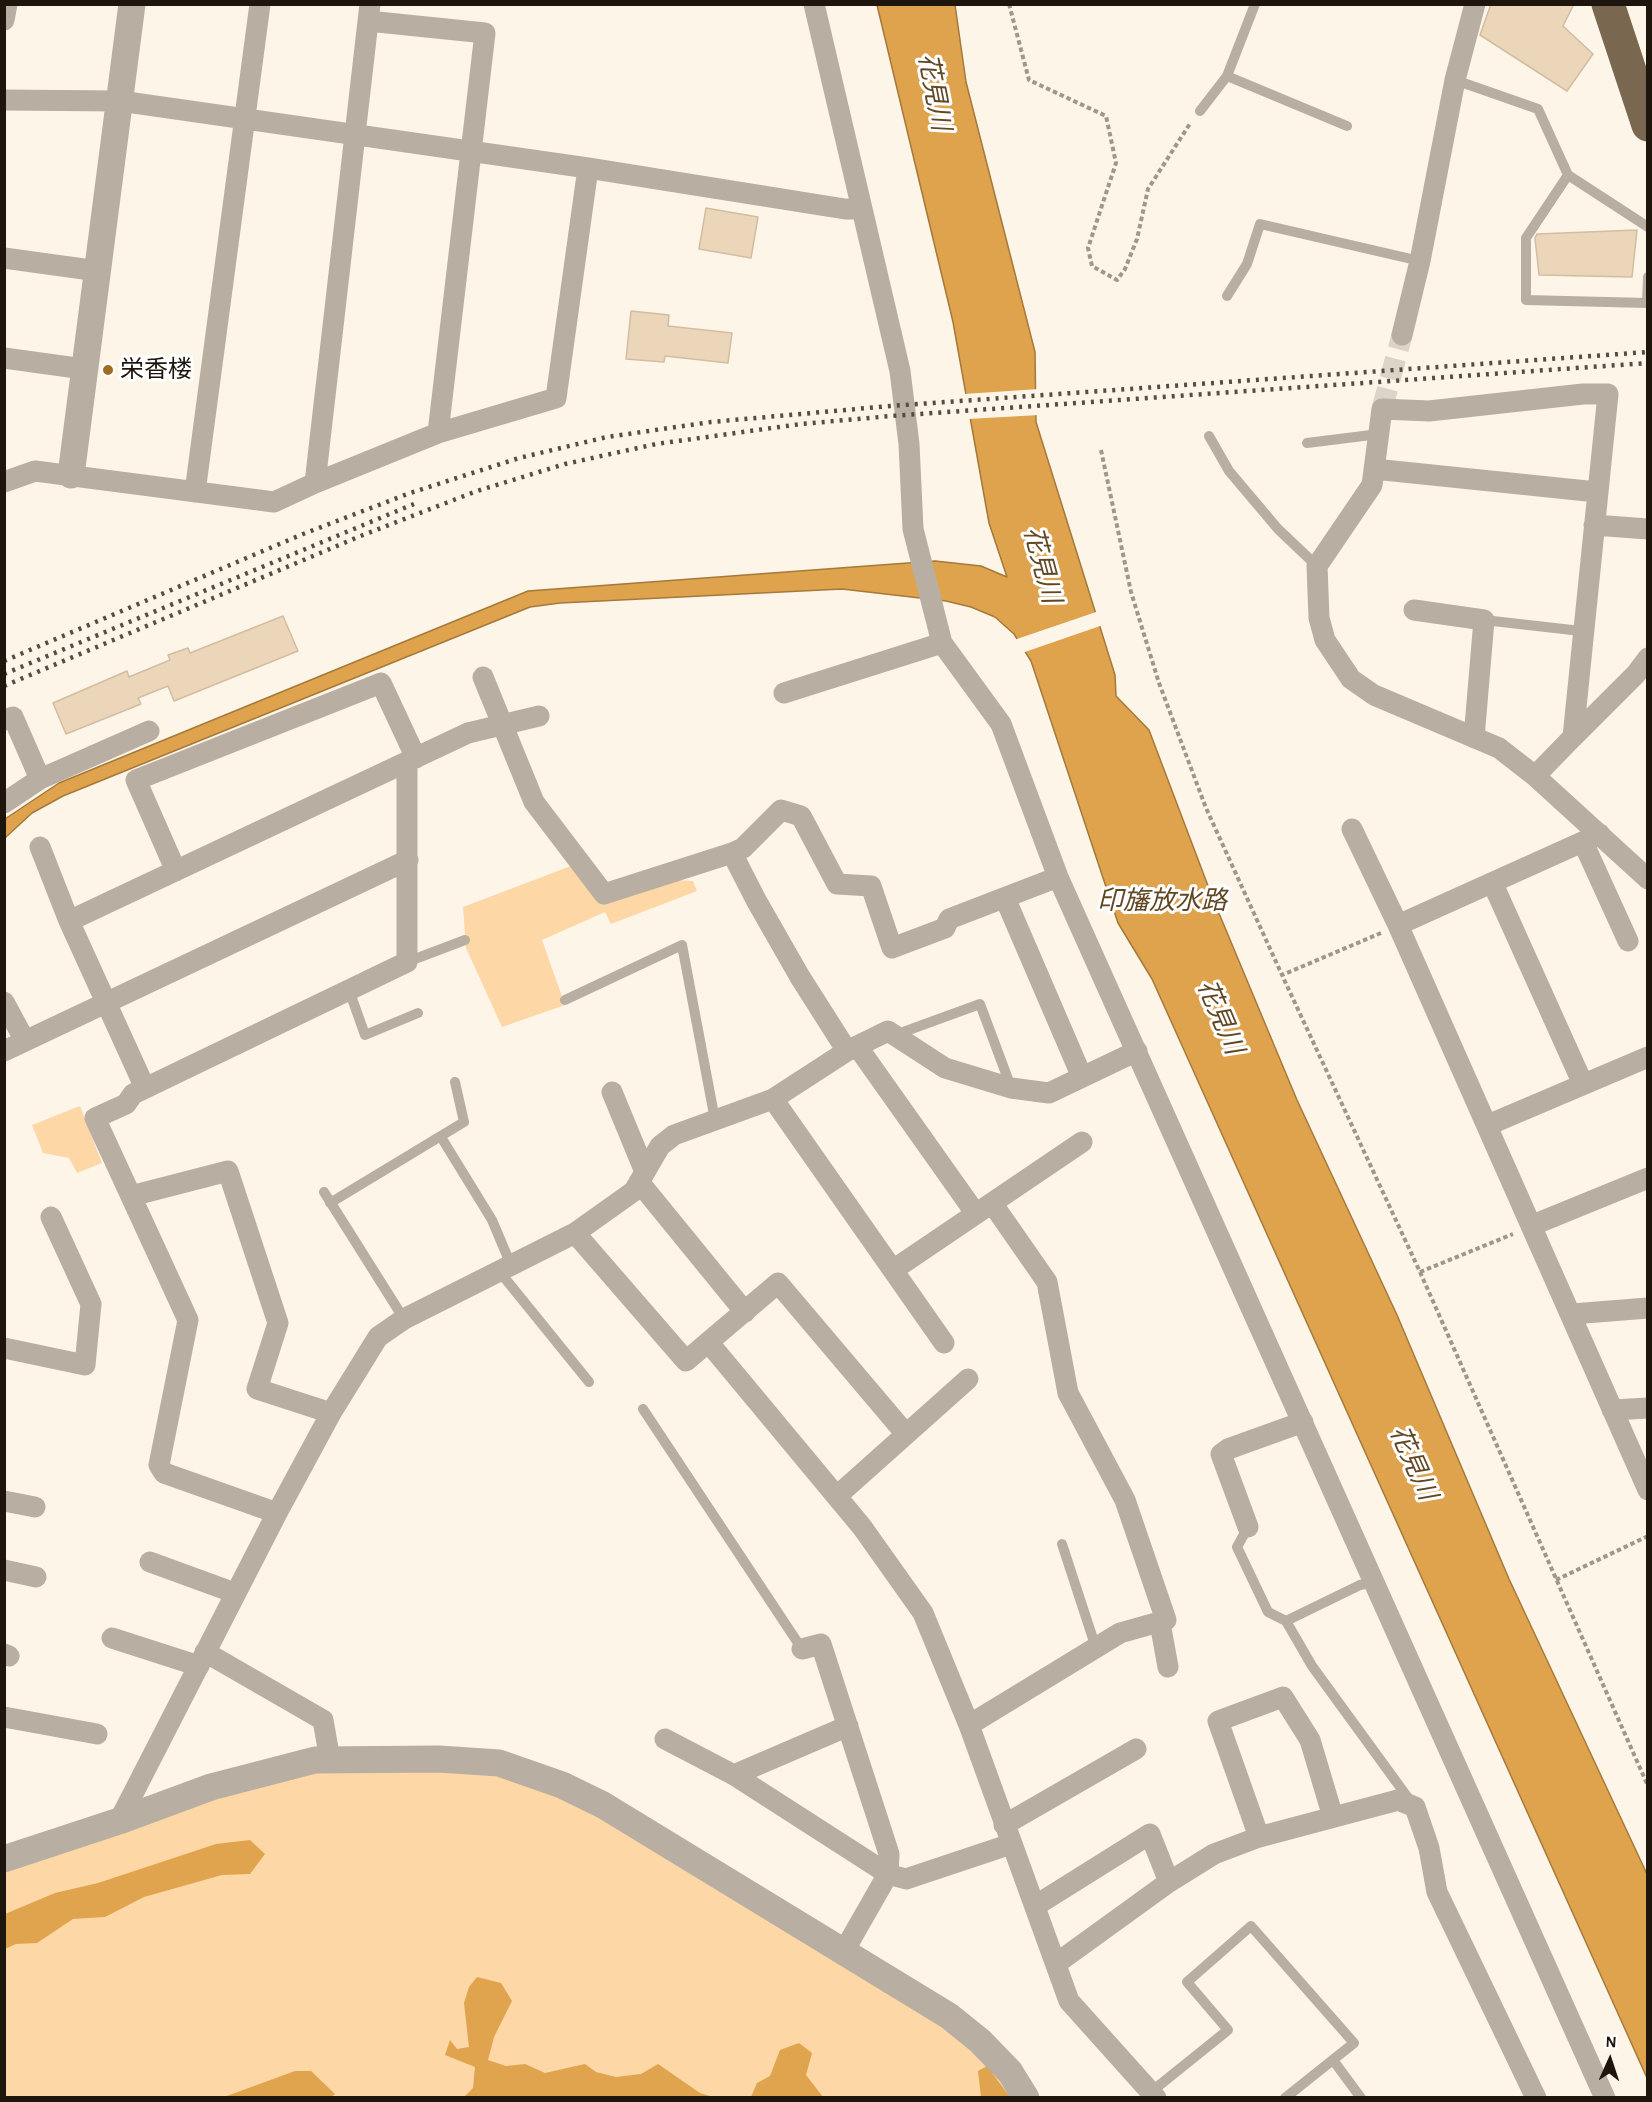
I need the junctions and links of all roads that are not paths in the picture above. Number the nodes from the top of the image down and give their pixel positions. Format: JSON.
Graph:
{"nodes":[{"id":1,"x":6,"y":4,"type":"edge"},
{"id":2,"x":132,"y":4,"type":"edge"},
{"id":3,"x":260,"y":4,"type":"edge"},
{"id":4,"x":814,"y":4,"type":"edge"},
{"id":5,"x":1255,"y":4,"type":"edge"},
{"id":6,"x":1475,"y":4,"type":"edge"},
{"id":7,"x":1608,"y":4,"type":"edge"},
{"id":8,"x":1631,"y":5,"type":"edge"},
{"id":9,"x":369,"y":13,"type":"edge"},
{"id":10,"x":4,"y":20,"type":"edge"},
{"id":11,"x":1647,"y":60,"type":"edge"},
{"id":12,"x":1227,"y":76,"type":"junction"},
{"id":13,"x":1455,"y":81,"type":"junction"},
{"id":14,"x":4,"y":100,"type":"edge"},
{"id":15,"x":120,"y":101,"type":"junction"},
{"id":16,"x":1200,"y":111,"type":"road end"},
{"id":17,"x":246,"y":117,"type":"junction"},
{"id":18,"x":1647,"y":125,"type":"edge"},
{"id":19,"x":1347,"y":126,"type":"dead end"},
{"id":20,"x":357,"y":134,"type":"junction"},
{"id":21,"x":470,"y":151,"type":"junction"},
{"id":22,"x":588,"y":168,"type":"junction"},
{"id":23,"x":1568,"y":175,"type":"junction"},
{"id":24,"x":860,"y":209,"type":"junction"},
{"id":25,"x":1647,"y":227,"type":"edge"},
{"id":26,"x":4,"y":258,"type":"edge"},
{"id":27,"x":1420,"y":261,"type":"junction"},
{"id":28,"x":98,"y":271,"type":"junction"},
{"id":29,"x":1647,"y":277,"type":"edge"},
{"id":30,"x":1227,"y":296,"type":"dead end"},
{"id":31,"x":1402,"y":335,"type":"tunnel mouth"},
{"id":32,"x":4,"y":358,"type":"edge"},
{"id":33,"x":84,"y":369,"type":"junction"},
{"id":34,"x":438,"y":433,"type":"junction"},
{"id":35,"x":1379,"y":434,"type":"junction"},
{"id":36,"x":1209,"y":436,"type":"dead end"},
{"id":37,"x":1307,"y":443,"type":"dead end"},
{"id":38,"x":1374,"y":469,"type":"junction"},
{"id":39,"x":71,"y":475,"type":"junction"},
{"id":40,"x":4,"y":482,"type":"edge"},
{"id":41,"x":315,"y":483,"type":"junction"},
{"id":42,"x":195,"y":492,"type":"junction"},
{"id":43,"x":1597,"y":492,"type":"junction"},
{"id":44,"x":1594,"y":525,"type":"junction"},
{"id":45,"x":1647,"y":529,"type":"edge"},
{"id":46,"x":1317,"y":566,"type":"junction"},
{"id":47,"x":1414,"y":610,"type":"dead end"},
{"id":48,"x":1484,"y":620,"type":"junction"},
{"id":49,"x":1581,"y":631,"type":"junction"},
{"id":50,"x":942,"y":644,"type":"junction"},
{"id":51,"x":1647,"y":658,"type":"edge"},
{"id":52,"x":483,"y":677,"type":"dead end"},
{"id":53,"x":784,"y":693,"type":"dead end"},
{"id":54,"x":539,"y":716,"type":"dead end"},
{"id":55,"x":4,"y":720,"type":"edge"},
{"id":56,"x":502,"y":724,"type":"junction"},
{"id":57,"x":149,"y":731,"type":"dead end"},
{"id":58,"x":1573,"y":737,"type":"junction"},
{"id":59,"x":1474,"y":738,"type":"junction"},
{"id":60,"x":412,"y":760,"type":"junction"},
{"id":61,"x":1534,"y":776,"type":"junction"},
{"id":62,"x":40,"y":779,"type":"junction"},
{"id":63,"x":4,"y":803,"type":"edge"},
{"id":64,"x":1352,"y":829,"type":"dead end"},
{"id":65,"x":1591,"y":838,"type":"junction"},
{"id":66,"x":40,"y":847,"type":"dead end"},
{"id":67,"x":732,"y":853,"type":"junction"},
{"id":68,"x":408,"y":860,"type":"junction"},
{"id":69,"x":176,"y":871,"type":"junction"},
{"id":70,"x":1058,"y":877,"type":"junction"},
{"id":71,"x":1647,"y":879,"type":"edge"},
{"id":72,"x":1493,"y":884,"type":"junction"},
{"id":73,"x":1005,"y":898,"type":"junction"},
{"id":74,"x":69,"y":921,"type":"junction"},
{"id":75,"x":1398,"y":925,"type":"junction"},
{"id":76,"x":465,"y":940,"type":"dead end"},
{"id":77,"x":1628,"y":941,"type":"dead end"},
{"id":78,"x":407,"y":962,"type":"junction"},
{"id":79,"x":349,"y":990,"type":"junction"},
{"id":80,"x":565,"y":1000,"type":"dead end"},
{"id":81,"x":4,"y":1002,"type":"edge"},
{"id":82,"x":108,"y":1002,"type":"junction"},
{"id":83,"x":418,"y":1013,"type":"dead end"},
{"id":84,"x":895,"y":1035,"type":"junction"},
{"id":85,"x":25,"y":1041,"type":"junction"},
{"id":86,"x":852,"y":1049,"type":"junction"},
{"id":87,"x":4,"y":1051,"type":"edge"},
{"id":88,"x":1137,"y":1051,"type":"junction"},
{"id":89,"x":1647,"y":1057,"type":"edge"},
{"id":90,"x":1082,"y":1077,"type":"junction"},
{"id":91,"x":455,"y":1082,"type":"dead end"},
{"id":92,"x":1583,"y":1083,"type":"junction"},
{"id":93,"x":146,"y":1088,"type":"junction"},
{"id":94,"x":1011,"y":1088,"type":"junction"},
{"id":95,"x":612,"y":1092,"type":"dead end"},
{"id":96,"x":773,"y":1099,"type":"junction"},
{"id":97,"x":715,"y":1120,"type":"junction"},
{"id":98,"x":1488,"y":1125,"type":"junction"},
{"id":99,"x":441,"y":1137,"type":"junction"},
{"id":100,"x":1082,"y":1142,"type":"dead end"},
{"id":101,"x":642,"y":1177,"type":"junction"},
{"id":102,"x":1647,"y":1178,"type":"edge"},
{"id":103,"x":324,"y":1192,"type":"dead end"},
{"id":104,"x":131,"y":1196,"type":"junction"},
{"id":105,"x":330,"y":1203,"type":"junction"},
{"id":106,"x":984,"y":1209,"type":"junction"},
{"id":107,"x":51,"y":1217,"type":"dead end"},
{"id":108,"x":1533,"y":1225,"type":"junction"},
{"id":109,"x":575,"y":1233,"type":"junction"},
{"id":110,"x":505,"y":1268,"type":"junction"},
{"id":111,"x":893,"y":1270,"type":"junction"},
{"id":112,"x":1647,"y":1308,"type":"edge"},
{"id":113,"x":745,"y":1312,"type":"junction"},
{"id":114,"x":1572,"y":1314,"type":"junction"},
{"id":115,"x":404,"y":1319,"type":"junction"},
{"id":116,"x":709,"y":1343,"type":"junction"},
{"id":117,"x":944,"y":1343,"type":"dead end"},
{"id":118,"x":4,"y":1348,"type":"edge"},
{"id":119,"x":968,"y":1379,"type":"dead end"},
{"id":120,"x":589,"y":1382,"type":"dead end"},
{"id":121,"x":1647,"y":1408,"type":"edge"},
{"id":122,"x":643,"y":1409,"type":"dead end"},
{"id":123,"x":1612,"y":1410,"type":"junction"},
{"id":124,"x":331,"y":1413,"type":"junction"},
{"id":125,"x":1303,"y":1422,"type":"junction"},
{"id":126,"x":905,"y":1433,"type":"junction"},
{"id":127,"x":1647,"y":1490,"type":"edge"},
{"id":128,"x":837,"y":1496,"type":"junction"},
{"id":129,"x":4,"y":1501,"type":"edge"},
{"id":130,"x":35,"y":1507,"type":"dead end"},
{"id":131,"x":277,"y":1513,"type":"junction"},
{"id":132,"x":1248,"y":1527,"type":"joint"},
{"id":133,"x":1062,"y":1544,"type":"dead end"},
{"id":134,"x":150,"y":1562,"type":"dead end"},
{"id":135,"x":4,"y":1570,"type":"edge"},
{"id":136,"x":36,"y":1577,"type":"dead end"},
{"id":137,"x":1374,"y":1582,"type":"junction"},
{"id":138,"x":236,"y":1593,"type":"junction"},
{"id":139,"x":1286,"y":1621,"type":"junction"},
{"id":140,"x":1160,"y":1623,"type":"junction"},
{"id":141,"x":112,"y":1638,"type":"dead end"},
{"id":142,"x":1096,"y":1648,"type":"junction"},
{"id":143,"x":802,"y":1649,"type":"joint"},
{"id":144,"x":202,"y":1659,"type":"junction"},
{"id":145,"x":1168,"y":1667,"type":"dead end"},
{"id":146,"x":4,"y":1717,"type":"edge"},
{"id":147,"x":969,"y":1725,"type":"junction"},
{"id":148,"x":848,"y":1726,"type":"junction"},
{"id":149,"x":97,"y":1734,"type":"dead end"},
{"id":150,"x":665,"y":1739,"type":"dead end"},
{"id":151,"x":1136,"y":1749,"type":"dead end"},
{"id":152,"x":330,"y":1760,"type":"junction"},
{"id":153,"x":734,"y":1775,"type":"junction"},
{"id":154,"x":1414,"y":1807,"type":"junction"},
{"id":155,"x":1333,"y":1817,"type":"junction"},
{"id":156,"x":119,"y":1821,"type":"junction"},
{"id":157,"x":1007,"y":1835,"type":"junction"},
{"id":158,"x":1259,"y":1837,"type":"junction"},
{"id":159,"x":4,"y":1859,"type":"edge"},
{"id":160,"x":888,"y":1874,"type":"junction"},
{"id":161,"x":1168,"y":1882,"type":"junction"},
{"id":162,"x":1035,"y":1906,"type":"junction"},
{"id":163,"x":844,"y":1951,"type":"junction"},
{"id":164,"x":1057,"y":1963,"type":"junction"},
{"id":165,"x":1333,"y":2060,"type":"junction"},
{"id":166,"x":1154,"y":2095,"type":"edge"},
{"id":167,"x":1026,"y":2097,"type":"edge"},
{"id":168,"x":1285,"y":2097,"type":"edge"},
{"id":169,"x":1361,"y":2097,"type":"edge"},
{"id":170,"x":1536,"y":2097,"type":"edge"},
{"id":171,"x":1605,"y":2097,"type":"edge"}],
"edges":[{"from":1,"to":10,"type":"street"},
{"from":2,"to":15,"type":"street"},
{"from":3,"to":17,"type":"street"},
{"from":4,"to":24,"type":"street"},
{"from":5,"to":12,"type":"lane"},
{"from":6,"to":13,"type":"street"},
{"from":7,"to":18,"type":"highway"},
{"from":8,"to":11,"type":"highway"},
{"from":9,"to":20,"type":"street"},
{"from":9,"to":21,"type":"street"},
{"from":12,"to":16,"type":"lane"},
{"from":12,"to":19,"type":"lane"},
{"from":13,"to":23,"type":"lane"},
{"from":13,"to":27,"type":"street"},
{"from":14,"to":15,"type":"street"},
{"from":15,"to":17,"type":"street"},
{"from":15,"to":28,"type":"street"},
{"from":17,"to":20,"type":"street"},
{"from":17,"to":42,"type":"street"},
{"from":20,"to":21,"type":"street"},
{"from":20,"to":41,"type":"street"},
{"from":21,"to":22,"type":"street"},
{"from":21,"to":34,"type":"street"},
{"from":22,"to":24,"type":"street"},
{"from":22,"to":34,"type":"street"},
{"from":23,"to":25,"type":"lane"},
{"from":23,"to":29,"type":"lane"},
{"from":24,"to":50,"type":"street"},
{"from":26,"to":28,"type":"street"},
{"from":27,"to":30,"type":"lane"},
{"from":27,"to":31,"type":"street"},
{"from":28,"to":33,"type":"street"},
{"from":32,"to":33,"type":"street"},
{"from":33,"to":39,"type":"street"},
{"from":34,"to":41,"type":"street"},
{"from":35,"to":37,"type":"lane"},
{"from":35,"to":38,"type":"street"},
{"from":35,"to":43,"type":"street"},
{"from":36,"to":46,"type":"lane"},
{"from":38,"to":43,"type":"street"},
{"from":38,"to":46,"type":"street"},
{"from":39,"to":40,"type":"street"},
{"from":39,"to":42,"type":"street"},
{"from":41,"to":42,"type":"street"},
{"from":43,"to":44,"type":"street"},
{"from":44,"to":45,"type":"street"},
{"from":44,"to":49,"type":"street"},
{"from":46,"to":59,"type":"street"},
{"from":47,"to":48,"type":"street"},
{"from":48,"to":49,"type":"lane"},
{"from":48,"to":59,"type":"street"},
{"from":49,"to":58,"type":"street"},
{"from":50,"to":53,"type":"street"},
{"from":50,"to":70,"type":"street"},
{"from":51,"to":58,"type":"street"},
{"from":52,"to":56,"type":"street"},
{"from":54,"to":56,"type":"street"},
{"from":55,"to":62,"type":"street"},
{"from":56,"to":60,"type":"street"},
{"from":56,"to":67,"type":"street"},
{"from":57,"to":62,"type":"street"},
{"from":58,"to":61,"type":"street"},
{"from":59,"to":61,"type":"street"},
{"from":60,"to":68,"type":"street"},
{"from":60,"to":69,"type":"street"},
{"from":60,"to":69,"type":"street"},
{"from":61,"to":65,"type":"street"},
{"from":62,"to":63,"type":"street"},
{"from":64,"to":75,"type":"street"},
{"from":65,"to":71,"type":"street"},
{"from":65,"to":72,"type":"street"},
{"from":65,"to":77,"type":"street"},
{"from":66,"to":74,"type":"street"},
{"from":67,"to":73,"type":"street"},
{"from":67,"to":86,"type":"street"},
{"from":68,"to":78,"type":"street"},
{"from":68,"to":82,"type":"street"},
{"from":69,"to":74,"type":"street"},
{"from":70,"to":73,"type":"street"},
{"from":70,"to":88,"type":"street"},
{"from":72,"to":75,"type":"street"},
{"from":72,"to":92,"type":"street"},
{"from":73,"to":90,"type":"street"},
{"from":74,"to":82,"type":"street"},
{"from":75,"to":98,"type":"street"},
{"from":76,"to":78,"type":"lane"},
{"from":78,"to":79,"type":"street"},
{"from":79,"to":83,"type":"lane"},
{"from":79,"to":93,"type":"street"},
{"from":80,"to":97,"type":"lane"},
{"from":81,"to":85,"type":"street"},
{"from":82,"to":85,"type":"street"},
{"from":82,"to":93,"type":"street"},
{"from":84,"to":86,"type":"street"},
{"from":84,"to":94,"type":"street"},
{"from":84,"to":94,"type":"lane"},
{"from":85,"to":87,"type":"street"},
{"from":86,"to":96,"type":"street"},
{"from":86,"to":106,"type":"street"},
{"from":88,"to":90,"type":"street"},
{"from":88,"to":125,"type":"street"},
{"from":89,"to":92,"type":"street"},
{"from":90,"to":94,"type":"street"},
{"from":91,"to":99,"type":"lane"},
{"from":92,"to":98,"type":"street"},
{"from":93,"to":104,"type":"street"},
{"from":95,"to":101,"type":"street"},
{"from":96,"to":97,"type":"street"},
{"from":96,"to":111,"type":"street"},
{"from":97,"to":101,"type":"street"},
{"from":98,"to":108,"type":"street"},
{"from":99,"to":105,"type":"lane"},
{"from":99,"to":110,"type":"lane"},
{"from":100,"to":106,"type":"street"},
{"from":101,"to":109,"type":"street"},
{"from":101,"to":113,"type":"street"},
{"from":102,"to":108,"type":"street"},
{"from":103,"to":105,"type":"lane"},
{"from":104,"to":124,"type":"street"},
{"from":104,"to":131,"type":"street"},
{"from":105,"to":115,"type":"lane"},
{"from":106,"to":111,"type":"street"},
{"from":106,"to":140,"type":"street"},
{"from":107,"to":118,"type":"street"},
{"from":108,"to":114,"type":"street"},
{"from":109,"to":110,"type":"street"},
{"from":109,"to":116,"type":"street"},
{"from":110,"to":115,"type":"street"},
{"from":110,"to":120,"type":"lane"},
{"from":111,"to":117,"type":"street"},
{"from":112,"to":114,"type":"street"},
{"from":113,"to":116,"type":"street"},
{"from":113,"to":126,"type":"street"},
{"from":114,"to":123,"type":"street"},
{"from":115,"to":124,"type":"street"},
{"from":116,"to":128,"type":"street"},
{"from":119,"to":126,"type":"street"},
{"from":121,"to":123,"type":"street"},
{"from":122,"to":143,"type":"lane"},
{"from":123,"to":127,"type":"street"},
{"from":124,"to":131,"type":"street"},
{"from":125,"to":132,"type":"street"},
{"from":125,"to":137,"type":"street"},
{"from":126,"to":128,"type":"street"},
{"from":128,"to":147,"type":"street"},
{"from":129,"to":130,"type":"street"},
{"from":131,"to":138,"type":"street"},
{"from":132,"to":139,"type":"lane"},
{"from":133,"to":142,"type":"lane"},
{"from":134,"to":138,"type":"street"},
{"from":135,"to":136,"type":"street"},
{"from":137,"to":139,"type":"lane"},
{"from":137,"to":171,"type":"street"},
{"from":138,"to":144,"type":"street"},
{"from":139,"to":154,"type":"lane"},
{"from":140,"to":142,"type":"street"},
{"from":140,"to":145,"type":"street"},
{"from":141,"to":144,"type":"street"},
{"from":142,"to":147,"type":"street"},
{"from":143,"to":148,"type":"street"},
{"from":144,"to":152,"type":"street"},
{"from":144,"to":156,"type":"street"},
{"from":146,"to":149,"type":"street"},
{"from":147,"to":157,"type":"street"},
{"from":148,"to":153,"type":"street"},
{"from":148,"to":160,"type":"street"},
{"from":150,"to":153,"type":"street"},
{"from":151,"to":157,"type":"street"},
{"from":152,"to":156,"type":"street"},
{"from":152,"to":163,"type":"street"},
{"from":153,"to":160,"type":"street"},
{"from":154,"to":155,"type":"street"},
{"from":154,"to":170,"type":"street"},
{"from":155,"to":158,"type":"street"},
{"from":155,"to":158,"type":"street"},
{"from":156,"to":159,"type":"street"},
{"from":157,"to":160,"type":"street"},
{"from":157,"to":162,"type":"street"},
{"from":158,"to":161,"type":"street"},
{"from":160,"to":163,"type":"street"},
{"from":161,"to":162,"type":"street"},
{"from":161,"to":164,"type":"street"},
{"from":162,"to":164,"type":"street"},
{"from":163,"to":167,"type":"street"},
{"from":164,"to":166,"type":"street"},
{"from":165,"to":166,"type":"lane"},
{"from":165,"to":168,"type":"lane"},
{"from":165,"to":169,"type":"lane"}]}
